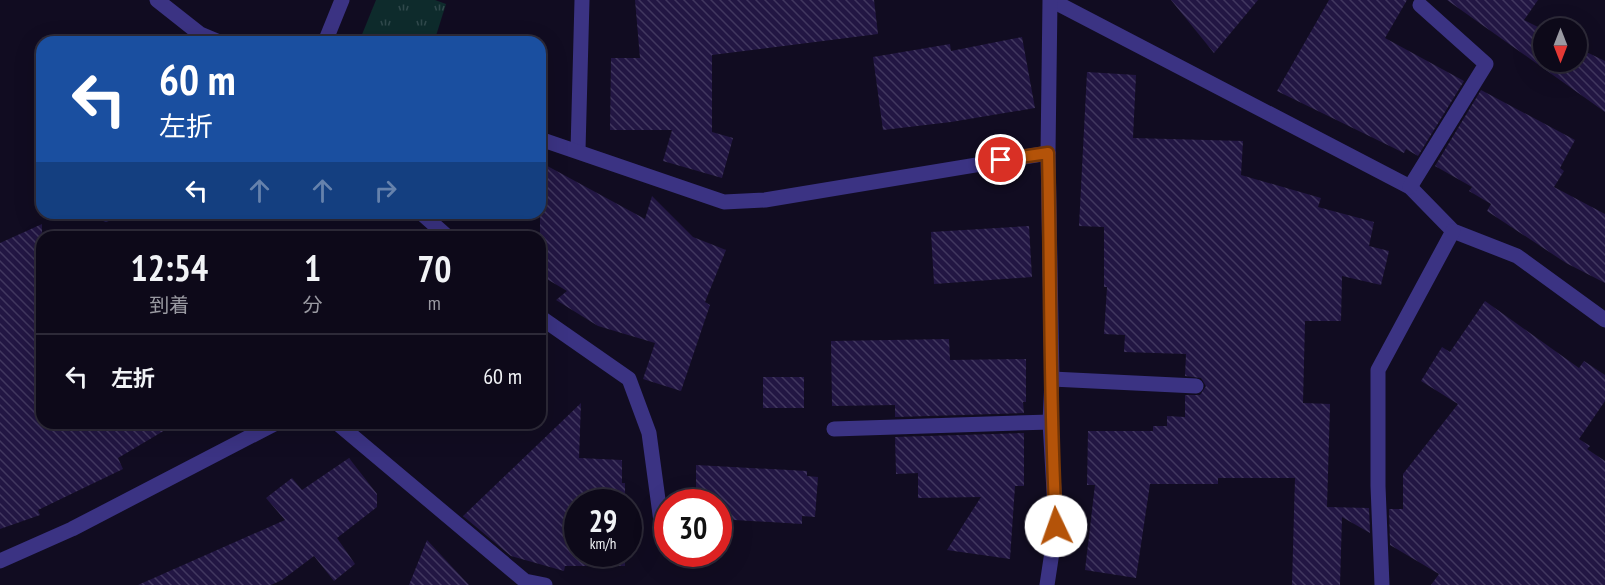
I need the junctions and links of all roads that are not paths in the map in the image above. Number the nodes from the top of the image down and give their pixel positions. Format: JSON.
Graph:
{"nodes":[{"id":1,"x":157,"y":0,"type":"edge"},
{"id":2,"x":342,"y":0,"type":"edge"},
{"id":3,"x":582,"y":0,"type":"edge"},
{"id":4,"x":1050,"y":0,"type":"edge"},
{"id":5,"x":1420,"y":4,"type":"dead end"},
{"id":6,"x":205,"y":36,"type":"edge"},
{"id":7,"x":327,"y":36,"type":"edge"},
{"id":8,"x":546,"y":141,"type":"edge"},
{"id":9,"x":579,"y":150,"type":"junction"},
{"id":10,"x":1048,"y":153,"type":"junction"},
{"id":11,"x":1410,"y":187,"type":"junction"},
{"id":12,"x":428,"y":219,"type":"edge"},
{"id":13,"x":441,"y":231,"type":"edge"},
{"id":14,"x":1453,"y":231,"type":"junction"},
{"id":15,"x":1605,"y":320,"type":"edge"},
{"id":16,"x":546,"y":321,"type":"edge"},
{"id":17,"x":1052,"y":380,"type":"junction"},
{"id":18,"x":1196,"y":386,"type":"dead end"},
{"id":19,"x":1050,"y":422,"type":"junction"},
{"id":20,"x":264,"y":429,"type":"edge"},
{"id":21,"x":344,"y":429,"type":"edge"},
{"id":22,"x":834,"y":429,"type":"dead end"},
{"id":23,"x":657,"y":489,"type":"edge"},
{"id":24,"x":0,"y":561,"type":"edge"},
{"id":25,"x":523,"y":583,"type":"edge"},
{"id":26,"x":545,"y":585,"type":"edge"},
{"id":27,"x":1047,"y":585,"type":"edge"},
{"id":28,"x":1382,"y":585,"type":"edge"}],
"edges":[{"from":1,"to":6,"type":"street"},
{"from":2,"to":7,"type":"street"},
{"from":3,"to":9,"type":"street"},
{"from":4,"to":10,"type":"street"},
{"from":4,"to":11,"type":"street"},
{"from":5,"to":11,"type":"street"},
{"from":8,"to":9,"type":"street"},
{"from":9,"to":10,"type":"street"},
{"from":10,"to":17,"type":"street"},
{"from":11,"to":14,"type":"street"},
{"from":12,"to":13,"type":"street"},
{"from":14,"to":15,"type":"street"},
{"from":14,"to":28,"type":"street"},
{"from":16,"to":23,"type":"street"},
{"from":17,"to":18,"type":"street"},
{"from":17,"to":19,"type":"street"},
{"from":19,"to":22,"type":"street"},
{"from":19,"to":27,"type":"street"},
{"from":20,"to":24,"type":"street"},
{"from":21,"to":25,"type":"street"},
{"from":25,"to":26,"type":"street"}]}
